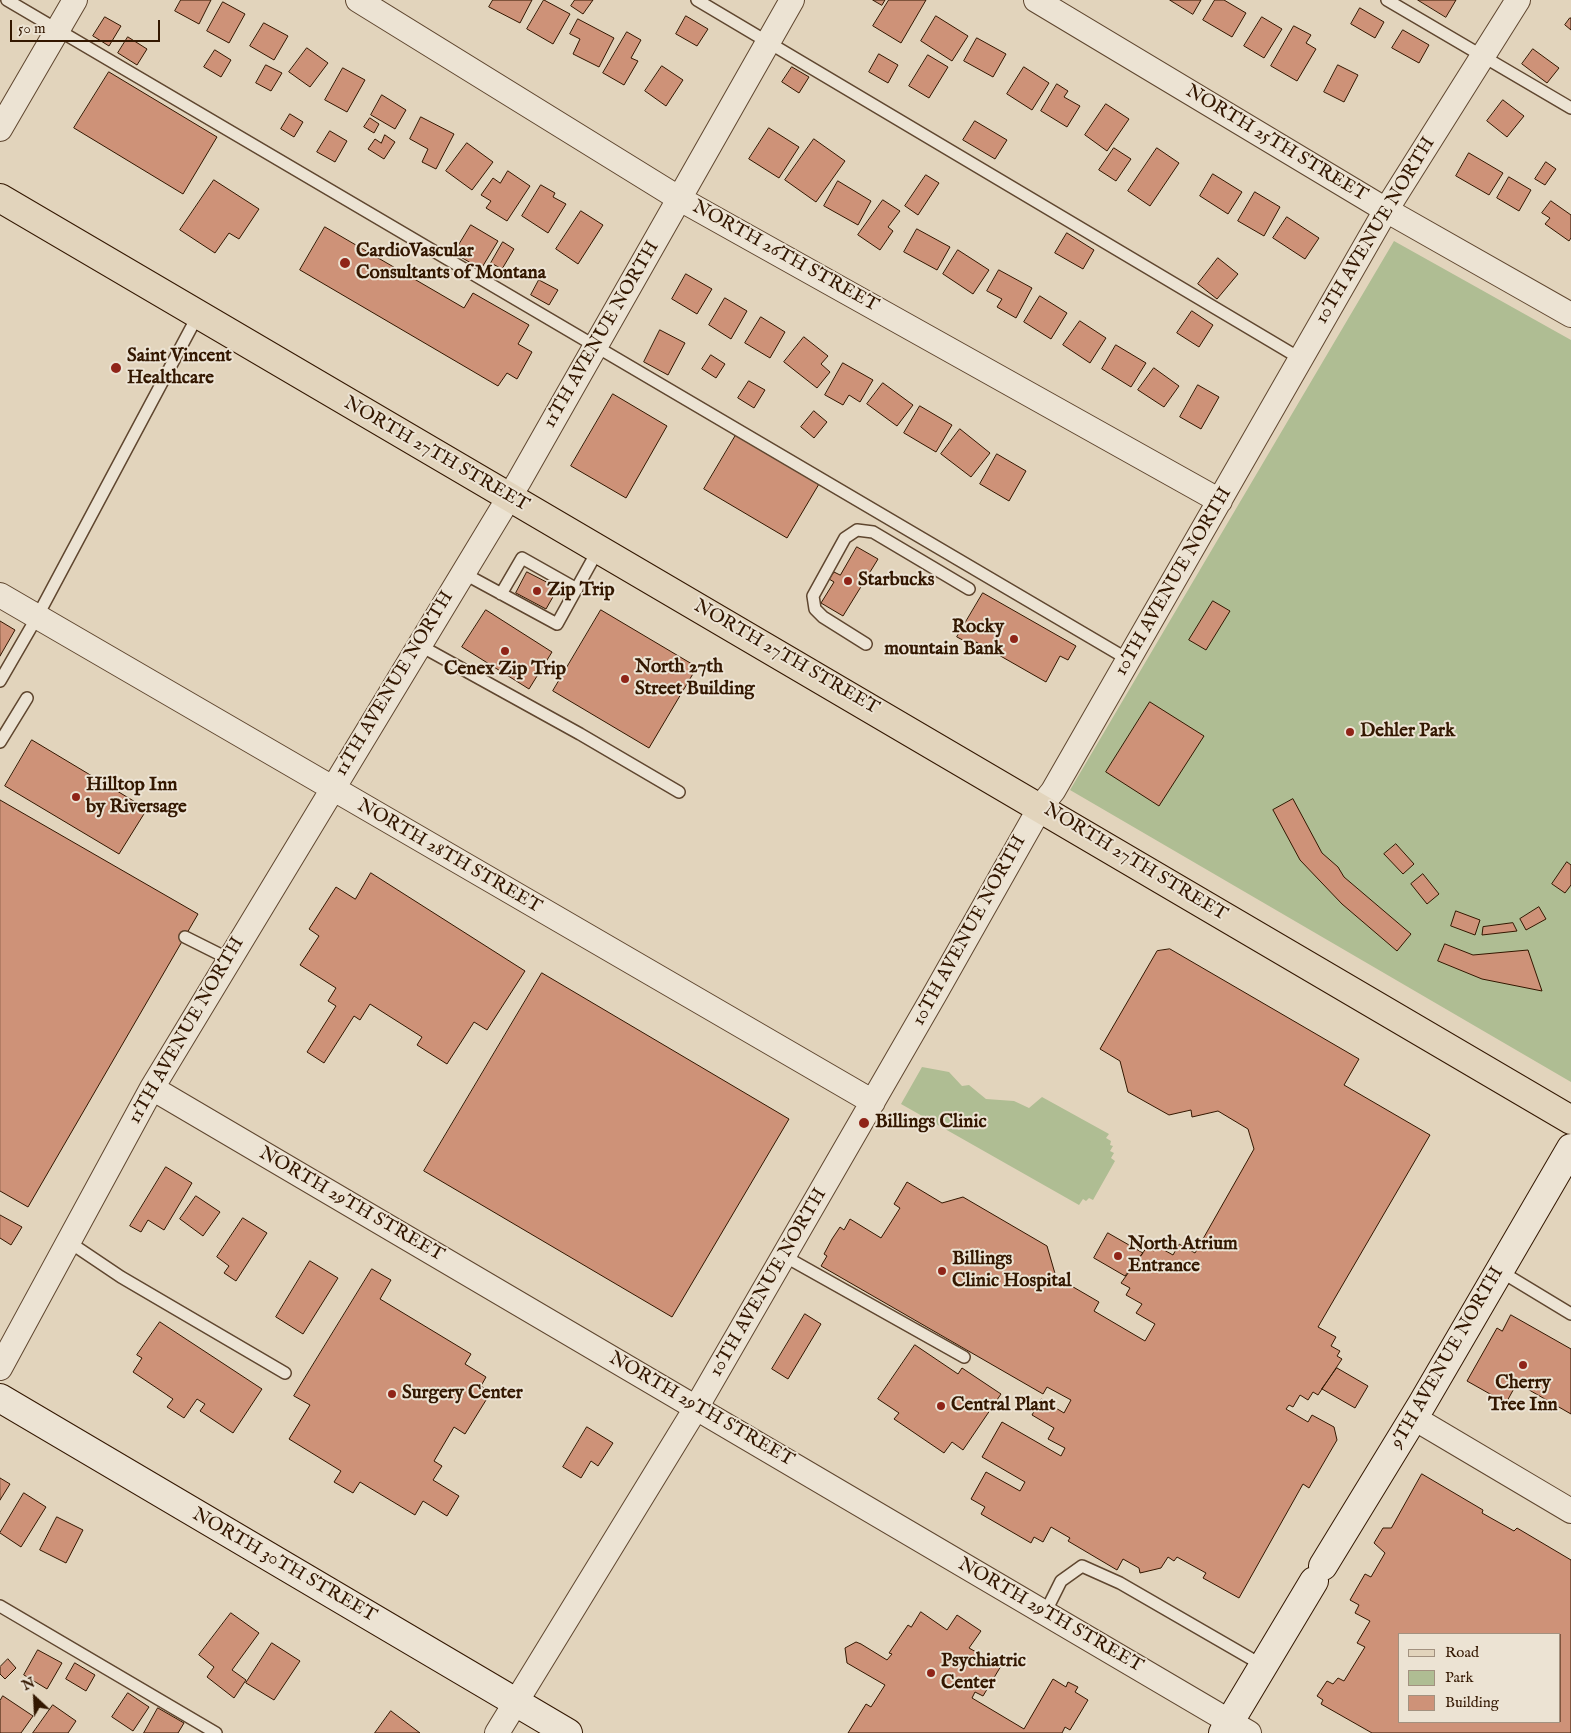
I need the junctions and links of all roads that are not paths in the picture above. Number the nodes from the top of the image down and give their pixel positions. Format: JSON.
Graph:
{"nodes":[{"id":1,"x":6,"y":0,"type":"edge"},
{"id":2,"x":75,"y":0,"type":"edge"},
{"id":3,"x":358,"y":0,"type":"edge"},
{"id":4,"x":697,"y":0,"type":"edge"},
{"id":5,"x":792,"y":0,"type":"edge"},
{"id":6,"x":1036,"y":0,"type":"edge"},
{"id":7,"x":1387,"y":0,"type":"edge"},
{"id":8,"x":1518,"y":0,"type":"edge"},
{"id":9,"x":57,"y":30,"type":"junction"},
{"id":10,"x":768,"y":42,"type":"junction"},
{"id":11,"x":1483,"y":56,"type":"junction"},
{"id":12,"x":1571,"y":108,"type":"edge"},
{"id":13,"x":0,"y":129,"type":"edge"},
{"id":14,"x":0,"y":198,"type":"edge"},
{"id":15,"x":680,"y":199,"type":"junction"},
{"id":16,"x":1386,"y":210,"type":"junction"},
{"id":17,"x":1571,"y":314,"type":"edge"},
{"id":18,"x":198,"y":315,"type":"junction"},
{"id":19,"x":595,"y":345,"type":"junction"},
{"id":20,"x":1301,"y":359,"type":"junction"},
{"id":21,"x":508,"y":497,"type":"junction"},
{"id":22,"x":1220,"y":501,"type":"junction"},
{"id":23,"x":598,"y":550,"type":"junction"},
{"id":24,"x":463,"y":573,"type":"junction"},
{"id":25,"x":577,"y":589,"type":"junction"},
{"id":26,"x":969,"y":589,"type":"dead end"},
{"id":27,"x":501,"y":594,"type":"junction"},
{"id":28,"x":0,"y":595,"type":"edge"},
{"id":29,"x":37,"y":617,"type":"junction"},
{"id":30,"x":866,"y":644,"type":"dead end"},
{"id":31,"x":419,"y":645,"type":"junction"},
{"id":32,"x":1129,"y":660,"type":"junction"},
{"id":33,"x":0,"y":681,"type":"edge"},
{"id":34,"x":27,"y":698,"type":"dead end"},
{"id":35,"x":0,"y":742,"type":"edge"},
{"id":36,"x":332,"y":790,"type":"junction"},
{"id":37,"x":678,"y":792,"type":"dead end"},
{"id":38,"x":1040,"y":806,"type":"junction"},
{"id":39,"x":185,"y":937,"type":"dead end"},
{"id":40,"x":229,"y":959,"type":"junction"},
{"id":41,"x":152,"y":1088,"type":"junction"},
{"id":42,"x":873,"y":1102,"type":"junction"},
{"id":43,"x":1571,"y":1120,"type":"edge"},
{"id":44,"x":1571,"y":1148,"type":"edge"},
{"id":45,"x":69,"y":1242,"type":"junction"},
{"id":46,"x":784,"y":1256,"type":"junction"},
{"id":47,"x":1500,"y":1270,"type":"junction"},
{"id":48,"x":1571,"y":1314,"type":"edge"},
{"id":49,"x":964,"y":1357,"type":"dead end"},
{"id":50,"x":0,"y":1368,"type":"edge"},
{"id":51,"x":285,"y":1373,"type":"dead end"},
{"id":52,"x":0,"y":1398,"type":"edge"},
{"id":53,"x":696,"y":1408,"type":"junction"},
{"id":54,"x":1414,"y":1418,"type":"junction"},
{"id":55,"x":1571,"y":1511,"type":"edge"},
{"id":56,"x":0,"y":1606,"type":"edge"},
{"id":57,"x":1045,"y":1613,"type":"junction"},
{"id":58,"x":1262,"y":1665,"type":"junction"},
{"id":59,"x":516,"y":1702,"type":"junction"},
{"id":60,"x":1234,"y":1729,"type":"edge"},
{"id":61,"x":216,"y":1733,"type":"edge"},
{"id":62,"x":497,"y":1733,"type":"edge"},
{"id":63,"x":568,"y":1733,"type":"edge"}],
"edges":[{"from":1,"to":9,"type":"lane"},
{"from":2,"to":9,"type":"street"},
{"from":3,"to":15,"type":"street","name":"NORTH 26TH STREET"},
{"from":4,"to":10,"type":"lane"},
{"from":5,"to":10,"type":"street","name":"11TH AVENUE NORTH"},
{"from":6,"to":16,"type":"street","name":"NORTH 25TH STREET"},
{"from":7,"to":11,"type":"lane"},
{"from":8,"to":11,"type":"street","name":"10TH AVENUE NORTH"},
{"from":9,"to":13,"type":"street"},
{"from":9,"to":19,"type":"lane"},
{"from":10,"to":15,"type":"street","name":"11TH AVENUE NORTH"},
{"from":10,"to":20,"type":"lane"},
{"from":11,"to":12,"type":"lane"},
{"from":11,"to":16,"type":"street","name":"10TH AVENUE NORTH"},
{"from":14,"to":18,"type":"main road","name":"NORTH 27TH STREET"},
{"from":15,"to":19,"type":"street","name":"11TH AVENUE NORTH"},
{"from":15,"to":22,"type":"street","name":"NORTH 26TH STREET"},
{"from":16,"to":17,"type":"street","name":"NORTH 25TH STREET"},
{"from":16,"to":20,"type":"street","name":"10TH AVENUE NORTH"},
{"from":18,"to":21,"type":"main road","name":"NORTH 27TH STREET"},
{"from":18,"to":29,"type":"lane"},
{"from":19,"to":21,"type":"street","name":"11TH AVENUE NORTH"},
{"from":19,"to":32,"type":"lane"},
{"from":20,"to":22,"type":"street","name":"10TH AVENUE NORTH"},
{"from":21,"to":23,"type":"main road","name":"NORTH 27TH STREET"},
{"from":21,"to":24,"type":"street","name":"11TH AVENUE NORTH"},
{"from":22,"to":32,"type":"street","name":"10TH AVENUE NORTH"},
{"from":23,"to":25,"type":"lane"},
{"from":23,"to":38,"type":"main road","name":"NORTH 27TH STREET"},
{"from":24,"to":27,"type":"lane"},
{"from":24,"to":31,"type":"street","name":"11TH AVENUE NORTH"},
{"from":25,"to":27,"type":"lane"},
{"from":25,"to":27,"type":"lane"},
{"from":26,"to":30,"type":"lane"},
{"from":28,"to":29,"type":"street","name":"NORTH 28TH STREET"},
{"from":29,"to":33,"type":"lane"},
{"from":29,"to":36,"type":"street","name":"NORTH 28TH STREET"},
{"from":31,"to":36,"type":"street","name":"11TH AVENUE NORTH"},
{"from":31,"to":37,"type":"lane"},
{"from":32,"to":38,"type":"street","name":"10TH AVENUE NORTH"},
{"from":34,"to":35,"type":"lane"},
{"from":36,"to":40,"type":"street","name":"11TH AVENUE NORTH"},
{"from":36,"to":42,"type":"street","name":"NORTH 28TH STREET"},
{"from":38,"to":42,"type":"street","name":"10TH AVENUE NORTH"},
{"from":38,"to":43,"type":"main road","name":"NORTH 27TH STREET"},
{"from":39,"to":40,"type":"lane"},
{"from":40,"to":41,"type":"street","name":"11TH AVENUE NORTH"},
{"from":41,"to":45,"type":"street","name":"11TH AVENUE NORTH"},
{"from":41,"to":53,"type":"street","name":"NORTH 29TH STREET"},
{"from":42,"to":46,"type":"street","name":"10TH AVENUE NORTH"},
{"from":44,"to":47,"type":"street","name":"9TH AVENUE NORTH"},
{"from":45,"to":50,"type":"street","name":"11TH AVENUE NORTH"},
{"from":45,"to":51,"type":"lane"},
{"from":46,"to":49,"type":"lane"},
{"from":46,"to":53,"type":"street","name":"10TH AVENUE NORTH"},
{"from":47,"to":48,"type":"lane"},
{"from":47,"to":54,"type":"street","name":"9TH AVENUE NORTH"},
{"from":52,"to":59,"type":"street","name":"NORTH 30TH STREET"},
{"from":53,"to":57,"type":"street","name":"NORTH 29TH STREET"},
{"from":53,"to":59,"type":"street","name":"10TH AVENUE NORTH"},
{"from":54,"to":55,"type":"street"},
{"from":54,"to":58,"type":"street","name":"9TH AVENUE NORTH"},
{"from":56,"to":61,"type":"lane"},
{"from":57,"to":58,"type":"lane"},
{"from":57,"to":60,"type":"street","name":"NORTH 29TH STREET"},
{"from":58,"to":60,"type":"street","name":"9TH AVENUE NORTH"},
{"from":59,"to":62,"type":"street","name":"10TH AVENUE NORTH"},
{"from":59,"to":63,"type":"street","name":"NORTH 30TH STREET"}]}
